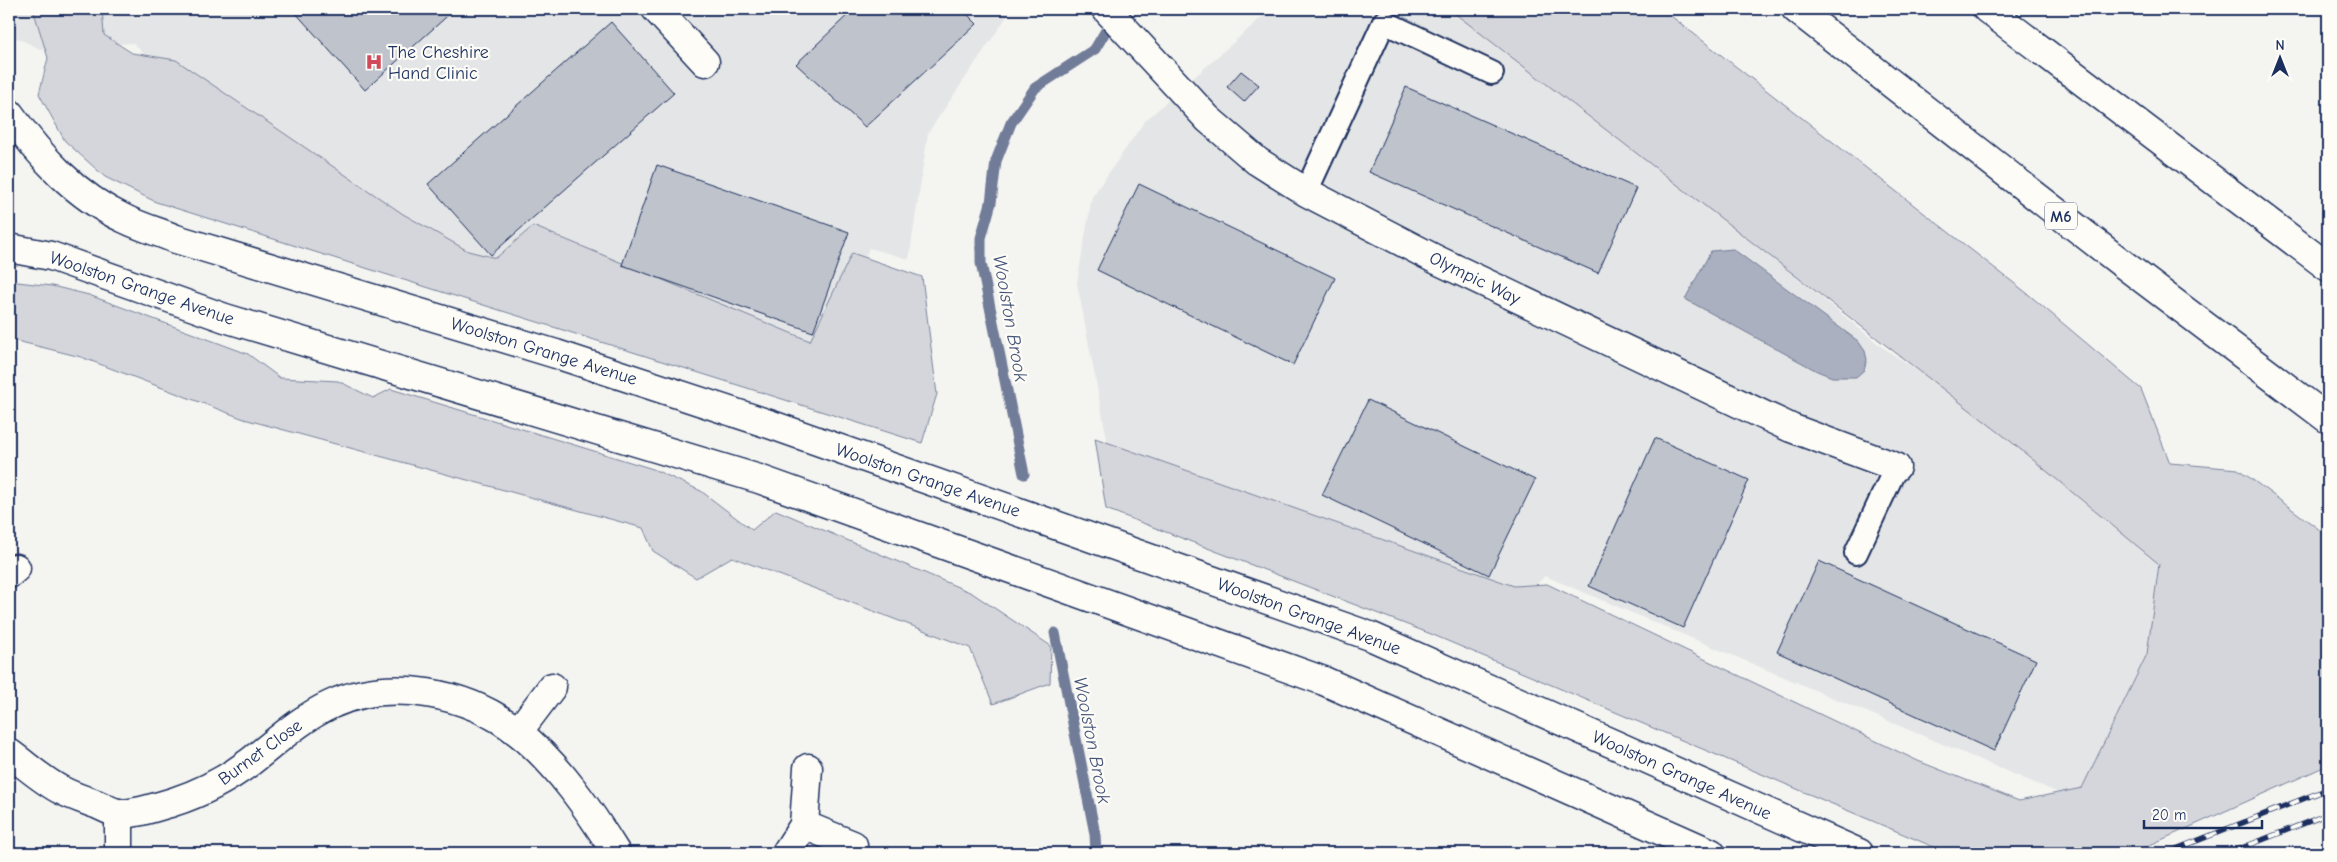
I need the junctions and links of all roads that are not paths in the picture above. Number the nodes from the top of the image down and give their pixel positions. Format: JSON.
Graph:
{"nodes":[{"id":1,"x":656,"y":9,"type":"edge"},
{"id":2,"x":1106,"y":9,"type":"edge"},
{"id":3,"x":1796,"y":9,"type":"edge"},
{"id":4,"x":1988,"y":9,"type":"edge"},
{"id":5,"x":705,"y":62,"type":"dead end"},
{"id":6,"x":1492,"y":73,"type":"dead end"},
{"id":7,"x":9,"y":113,"type":"edge"},
{"id":8,"x":1306,"y":192,"type":"junction"},
{"id":9,"x":9,"y":248,"type":"edge"},
{"id":10,"x":2328,"y":267,"type":"edge"},
{"id":11,"x":2328,"y":419,"type":"edge"},
{"id":12,"x":1896,"y":467,"type":"joint"},
{"id":13,"x":1856,"y":553,"type":"dead end"},
{"id":14,"x":552,"y":687,"type":"dead end"},
{"id":15,"x":518,"y":732,"type":"junction"},
{"id":16,"x":9,"y":752,"type":"edge"},
{"id":17,"x":808,"y":768,"type":"dead end"},
{"id":18,"x":119,"y":813,"type":"junction"},
{"id":19,"x":804,"y":825,"type":"junction"},
{"id":20,"x":853,"y":845,"type":"dead end"},
{"id":21,"x":119,"y":853,"type":"edge"},
{"id":22,"x":616,"y":853,"type":"edge"},
{"id":23,"x":786,"y":853,"type":"edge"},
{"id":24,"x":1711,"y":853,"type":"edge"},
{"id":25,"x":1859,"y":853,"type":"edge"}],
"edges":[{"from":1,"to":5,"type":"main road"},
{"from":2,"to":8,"type":"main road","name":"Olympic Way"},
{"from":3,"to":11,"type":"main road","number":"M6"},
{"from":4,"to":10,"type":"main road"},
{"from":6,"to":8,"type":"lane"},
{"from":7,"to":25,"type":"main road","name":"Woolston Grange Avenue"},
{"from":8,"to":12,"type":"main road","name":"Olympic Way"},
{"from":9,"to":24,"type":"main road","name":"Woolston Grange Avenue"},
{"from":12,"to":13,"type":"lane"},
{"from":14,"to":15,"type":"main road"},
{"from":15,"to":18,"type":"main road","name":"Burnet Close"},
{"from":15,"to":22,"type":"main road","name":"Burnet Close"},
{"from":16,"to":18,"type":"main road"},
{"from":17,"to":19,"type":"main road"},
{"from":18,"to":21,"type":"main road"},
{"from":19,"to":20,"type":"main road"},
{"from":19,"to":23,"type":"main road"}]}
